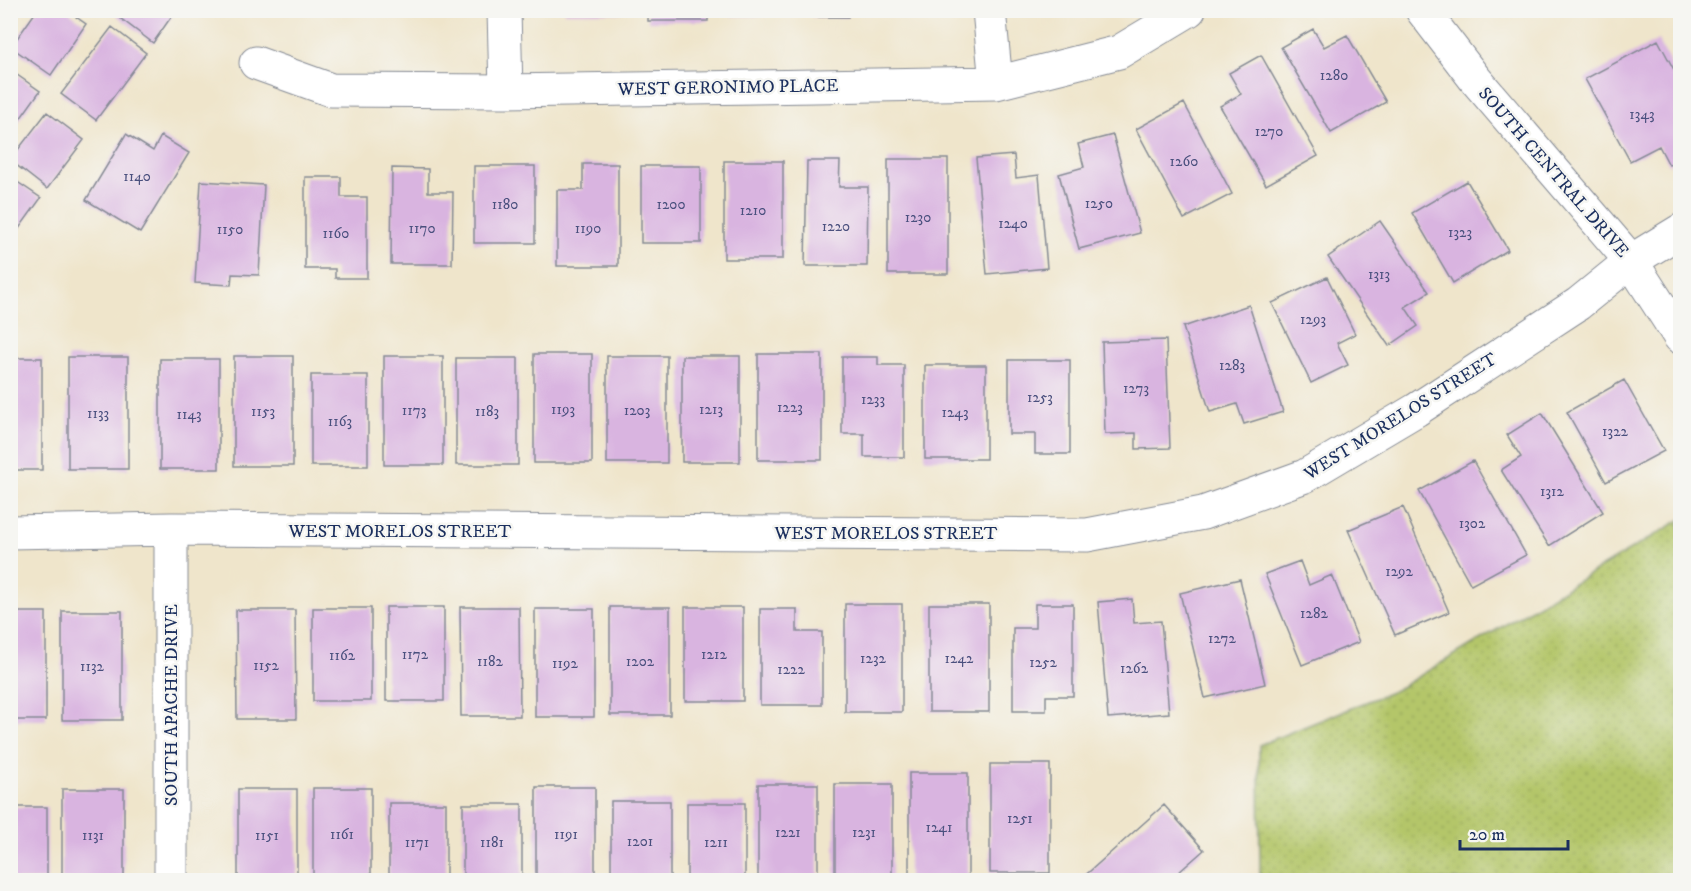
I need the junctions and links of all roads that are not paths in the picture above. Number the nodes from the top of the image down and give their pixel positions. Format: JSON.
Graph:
{"nodes":[{"id":1,"x":504,"y":10,"type":"edge"},
{"id":2,"x":989,"y":10,"type":"edge"},
{"id":3,"x":1189,"y":10,"type":"edge"},
{"id":4,"x":1422,"y":10,"type":"edge"},
{"id":5,"x":256,"y":63,"type":"dead end"},
{"id":6,"x":996,"y":83,"type":"junction"},
{"id":7,"x":506,"y":91,"type":"junction"},
{"id":8,"x":1680,"y":231,"type":"edge"},
{"id":9,"x":1631,"y":261,"type":"junction"},
{"id":10,"x":1680,"y":337,"type":"edge"},
{"id":11,"x":171,"y":529,"type":"junction"},
{"id":12,"x":10,"y":532,"type":"edge"},
{"id":13,"x":171,"y":880,"type":"edge"}],
"edges":[{"from":1,"to":7,"type":"street"},
{"from":2,"to":6,"type":"street"},
{"from":3,"to":6,"type":"street","name":"WEST GERONIMO PLACE"},
{"from":4,"to":9,"type":"street","name":"SOUTH CENTRAL DRIVE"},
{"from":5,"to":7,"type":"street","name":"WEST GERONIMO PLACE"},
{"from":6,"to":7,"type":"street","name":"WEST GERONIMO PLACE"},
{"from":8,"to":9,"type":"street","name":"WEST MORELOS STREET"},
{"from":9,"to":10,"type":"street","name":"SOUTH CENTRAL DRIVE"},
{"from":9,"to":11,"type":"street","name":"WEST MORELOS STREET"},
{"from":11,"to":12,"type":"street","name":"WEST MORELOS STREET"},
{"from":11,"to":13,"type":"street","name":"SOUTH APACHE DRIVE"}]}
